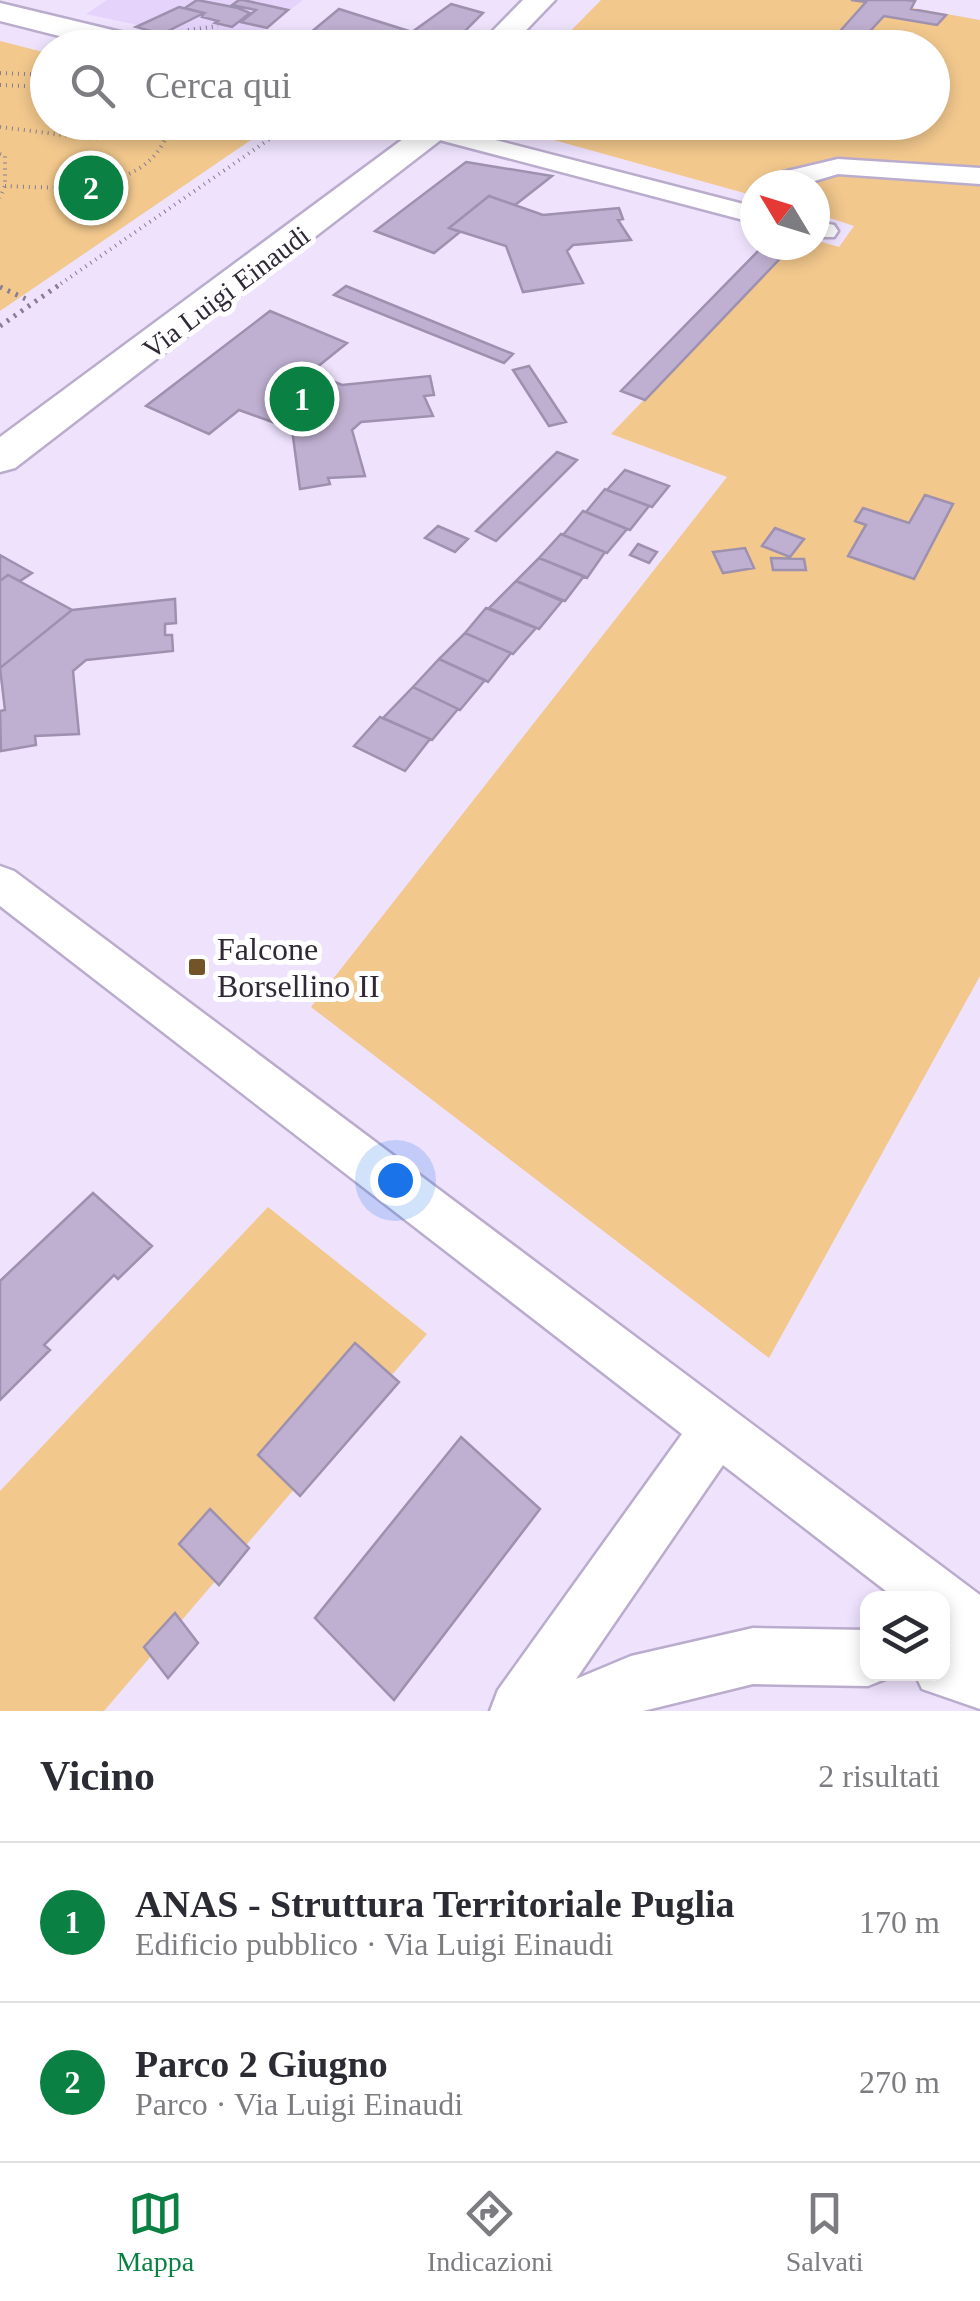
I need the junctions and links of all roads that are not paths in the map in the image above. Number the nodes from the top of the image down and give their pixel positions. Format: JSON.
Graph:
{"nodes":[{"id":1,"x":540,"y":0,"type":"edge"},
{"id":2,"x":570,"y":0,"type":"edge"},
{"id":3,"x":0,"y":12,"type":"edge"},
{"id":4,"x":74,"y":30,"type":"edge"},
{"id":5,"x":509,"y":30,"type":"edge"},
{"id":6,"x":541,"y":30,"type":"edge"},
{"id":7,"x":403,"y":140,"type":"edge"},
{"id":8,"x":406,"y":140,"type":"edge"},
{"id":9,"x":480,"y":140,"type":"edge"},
{"id":10,"x":812,"y":170,"type":"edge"},
{"id":11,"x":980,"y":176,"type":"edge"},
{"id":12,"x":740,"y":211,"type":"edge"},
{"id":13,"x":0,"y":420,"type":"edge"},
{"id":14,"x":0,"y":458,"type":"edge"},
{"id":15,"x":0,"y":883,"type":"edge"},
{"id":16,"x":716,"y":1430,"type":"junction"},
{"id":17,"x":929,"y":1591,"type":"edge"},
{"id":18,"x":950,"y":1607,"type":"edge"},
{"id":19,"x":980,"y":1630,"type":"edge"},
{"id":20,"x":860,"y":1658,"type":"edge"},
{"id":21,"x":950,"y":1672,"type":"edge"},
{"id":22,"x":980,"y":1680,"type":"edge"},
{"id":23,"x":518,"y":1711,"type":"edge"},
{"id":24,"x":568,"y":1711,"type":"edge"}],
"edges":[{"from":1,"to":5,"type":"main road"},
{"from":2,"to":6,"type":"main road"},
{"from":3,"to":4,"type":"main road"},
{"from":7,"to":13,"type":"main road","name":"Via Luigi Einaudi"},
{"from":8,"to":14,"type":"main road","name":"Via Luigi Einaudi"},
{"from":9,"to":12,"type":"street"},
{"from":10,"to":11,"type":"street"},
{"from":15,"to":16,"type":"street"},
{"from":16,"to":17,"type":"street"},
{"from":16,"to":23,"type":"street"},
{"from":18,"to":19,"type":"street"},
{"from":20,"to":24,"type":"street"},
{"from":21,"to":22,"type":"street"}]}
